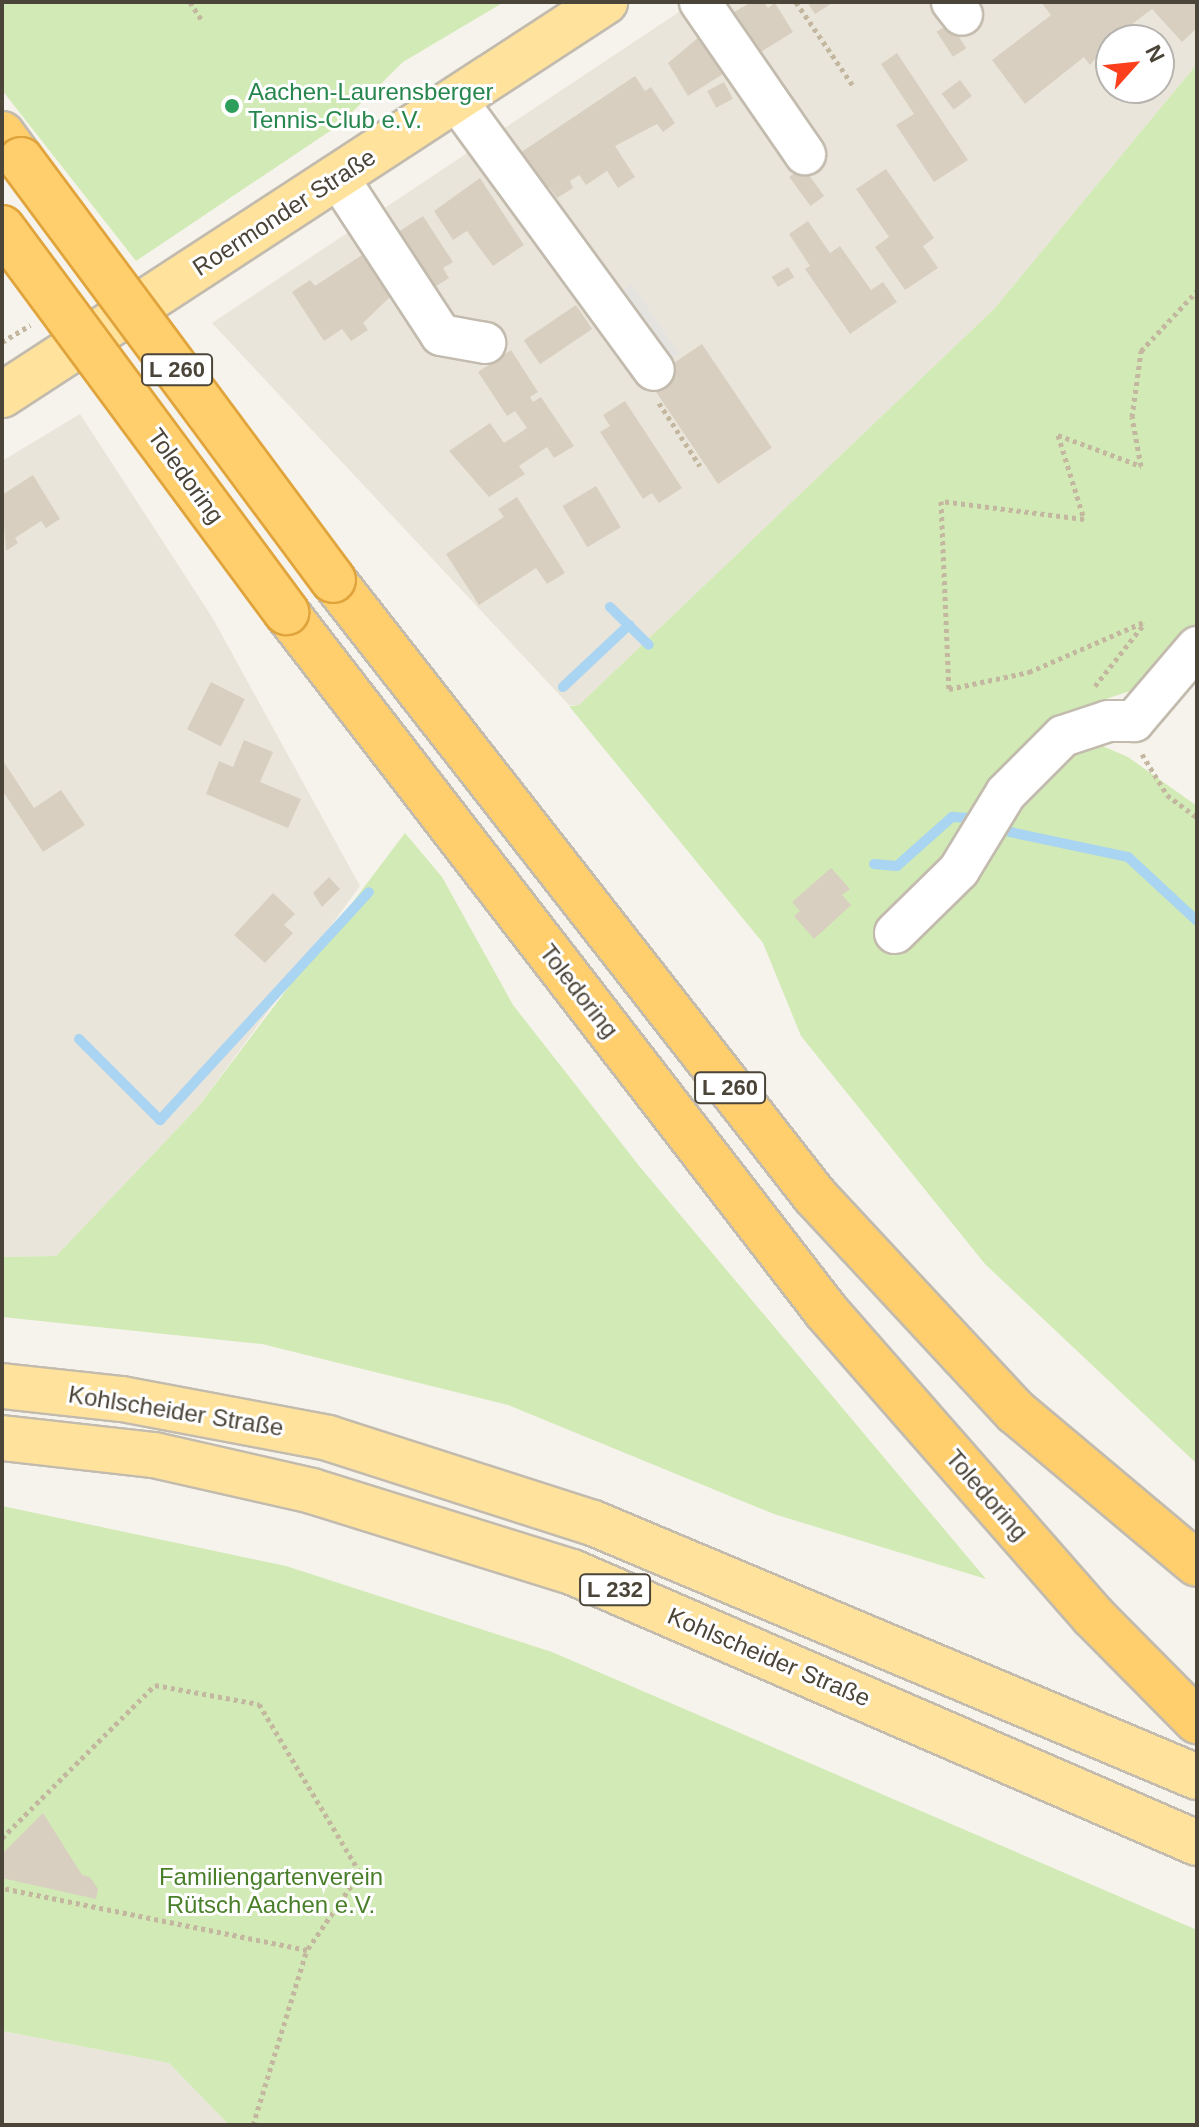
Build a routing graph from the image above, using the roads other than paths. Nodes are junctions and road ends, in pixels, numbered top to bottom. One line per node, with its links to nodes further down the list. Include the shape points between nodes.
1 (605, 2): 3 (main road, Roermonder Straße)
2 (700, 2): 5 (lane)
3 (457, 101): 6 (main road, Roermonder Straße); 9 (lane)
4 (12, 147): 15 (highway, L 260, bridge, via 333,580 815,1196 1016,1412)
5 (805, 154)
6 (337, 176): 8 (lane, via 441,335); 10 (main road, Roermonder Straße)
7 (2, 228): 16 (highway, Toledoring / L 260, bridge, via 286,612 826,1311 1093,1616)
8 (485, 343)
9 (654, 370)
10 (2, 395)
11 (1197, 647): 12 (lane, via 1134,721 1108,721 1063,736 1006,793 959,870)
12 (895, 933)
13 (2, 1386): 17 (main road, Kohlscheider Straße / L 232, via 122,1399 328,1438 593,1523)
14 (2, 1438): 18 (main road, Kohlscheider Straße / L 232, via 154,1455 298,1488 572,1572)
15 (1197, 1564)
16 (1197, 1721)
17 (1197, 1777)
18 (1197, 1843)

